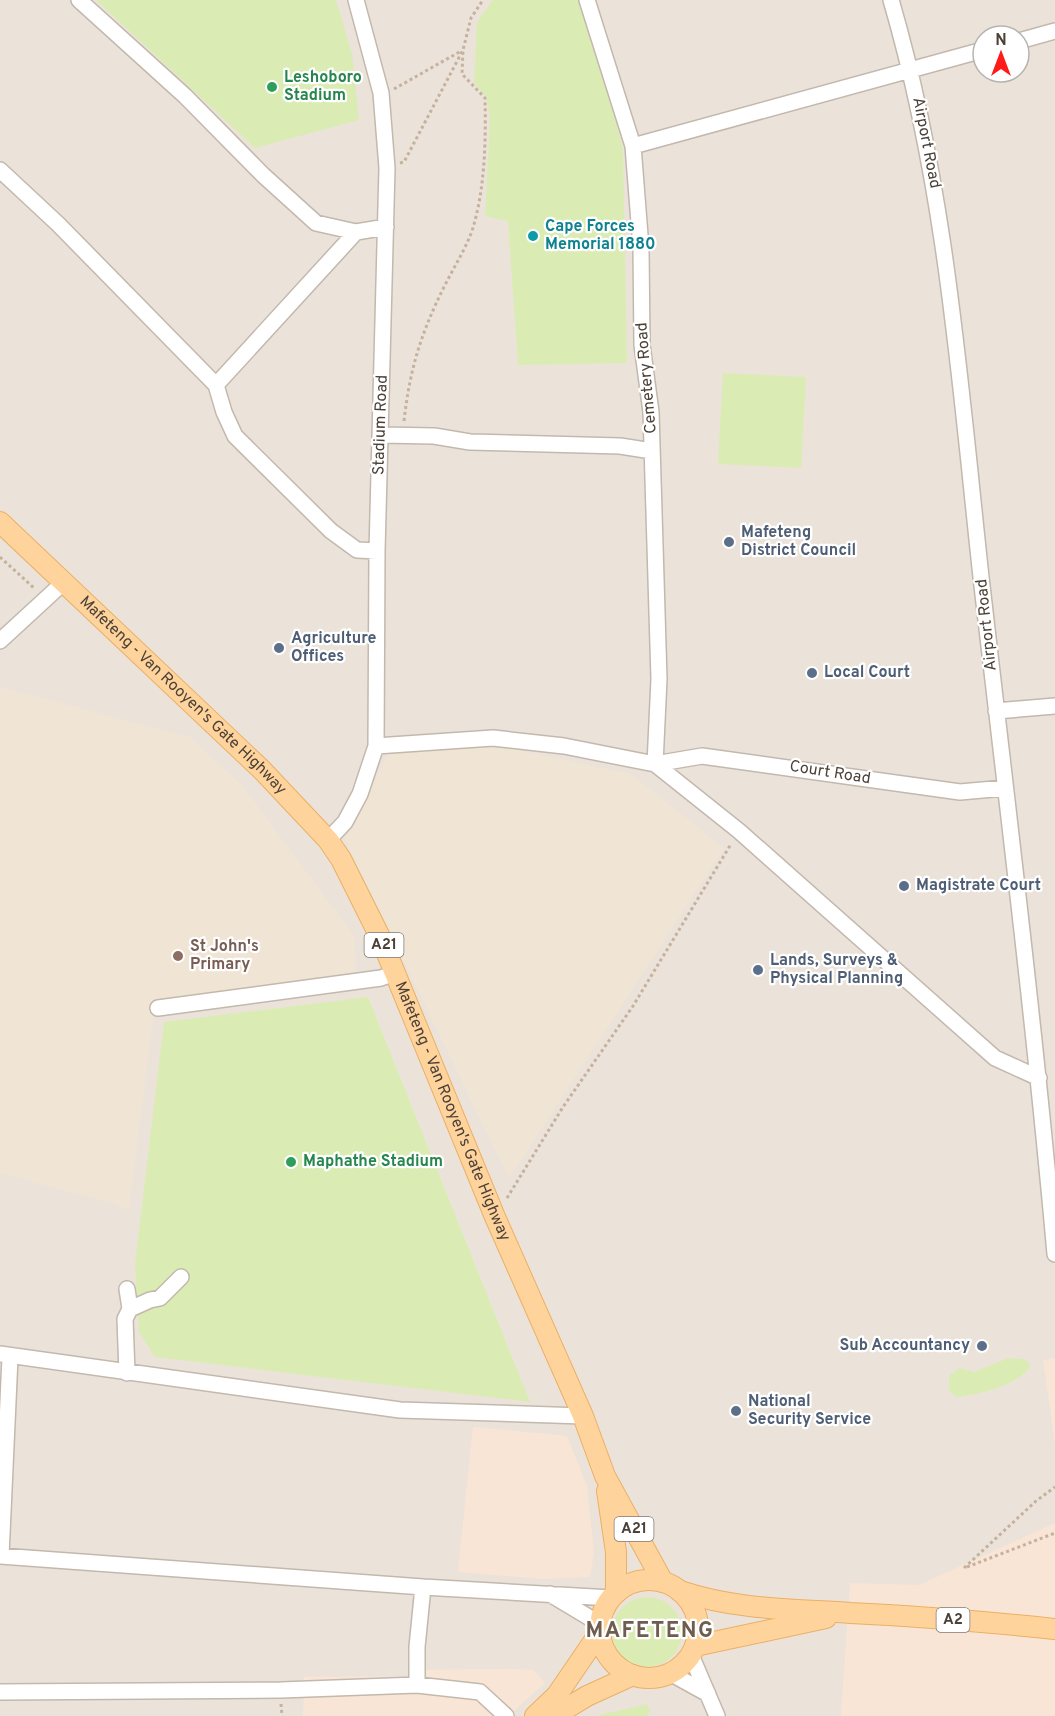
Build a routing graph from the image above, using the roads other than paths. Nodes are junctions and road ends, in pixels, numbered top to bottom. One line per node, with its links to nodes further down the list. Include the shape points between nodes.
1 (79, 0): 12 (street, via 316,223)
2 (356, 0): 11 (street, Stadium Road, via 381,93 387,168)
3 (587, 0): 9 (street, Cemetery Road)
4 (891, 0): 8 (street, Airport Road)
5 (1055, 31): 6 (street)
6 (1031, 38)
7 (971, 53): 8 (street)
8 (911, 69): 9 (street); 21 (street, Airport Road, via 939,218)
9 (633, 146): 15 (street, Cemetery Road, via 641,248 642,345)
10 (0, 170): 13 (street)
11 (386, 227): 12 (street); 14 (street, Stadium Road)
12 (356, 232): 13 (street)
13 (216, 385): 17 (street, via 235,436 331,531 357,549)
14 (381, 435): 15 (street, via 620,446); 17 (street, Stadium Road)
15 (652, 451): 23 (street, Cemetery Road, via 659,679)
16 (0, 522): 18 (main road, Mafeteng - Van Rooyen's Gate Highway / A21)
17 (377, 551): 22 (street, Stadium Road)
18 (63, 583): 19 (street); 25 (main road, Mafeteng - Van Rooyen's Gate Highway / A21, via 199,709)
19 (0, 641)
20 (1055, 706): 21 (street)
21 (996, 711): 24 (street, Airport Road)
22 (376, 746): 23 (street, via 493,738 564,746); 25 (street, Stadium Road, via 360,794 345,822)
23 (655, 764): 24 (street, Court Road, via 702,756 960,792); 28 (street, via 739,831 995,1058)
24 (1005, 788): 28 (street, Airport Road)
25 (328, 840): 26 (main road, Mafeteng - Van Rooyen's Gate Highway / A21, via 362,898)
26 (395, 973): 27 (street); 36 (main road, Mafeteng - Van Rooyen's Gate Highway / A21, via 495,1217)
27 (158, 1008)
28 (1039, 1078): 29 (street, Airport Road)
29 (1051, 1173): 30 (street, Airport Road)
30 (1055, 1254)
31 (181, 1277): 33 (street, via 160,1298)
32 (127, 1289): 33 (street)
33 (130, 1309): 35 (street, via 125,1319)
34 (5, 1356): 35 (street); 38 (street)
35 (127, 1373): 36 (street, via 400,1410)
36 (583, 1416): 37 (main road, Mafeteng - Van Rooyen's Gate Highway / A21)
37 (605, 1476): 40 (main road, Mafeteng - Van Rooyen's Gate Highway / A21); 42 (main road, Mafeteng - Van Rooyen's Gate Highway / A21, via 616,1552)
38 (0, 1556): 39 (street)
39 (423, 1587): 41 (street); 49 (street)
40 (671, 1587): 42 (main road, A2, via 646,1581 630,1584); 43 (main road, A2, via 715,1603); 46 (main road, via 690,1603 696,1616 698,1631)
41 (548, 1593): 42 (street); 44 (street)
42 (614, 1595): 44 (main road)
43 (852, 1612): 45 (main road, A2); 46 (main road, A2)
44 (600, 1628): 48 (main road, via 610,1659); 53 (main road, via 556,1695)
45 (1055, 1629)
46 (693, 1650): 47 (main road, A2); 51 (street)
47 (670, 1673): 48 (main road, via 645,1678); 51 (street)
48 (633, 1675): 54 (main road)
49 (417, 1686): 50 (street); 52 (street, via 480,1692)
50 (0, 1692)
51 (708, 1694): 55 (street)
52 (506, 1716)
53 (535, 1716)
54 (554, 1716)
55 (717, 1716)

